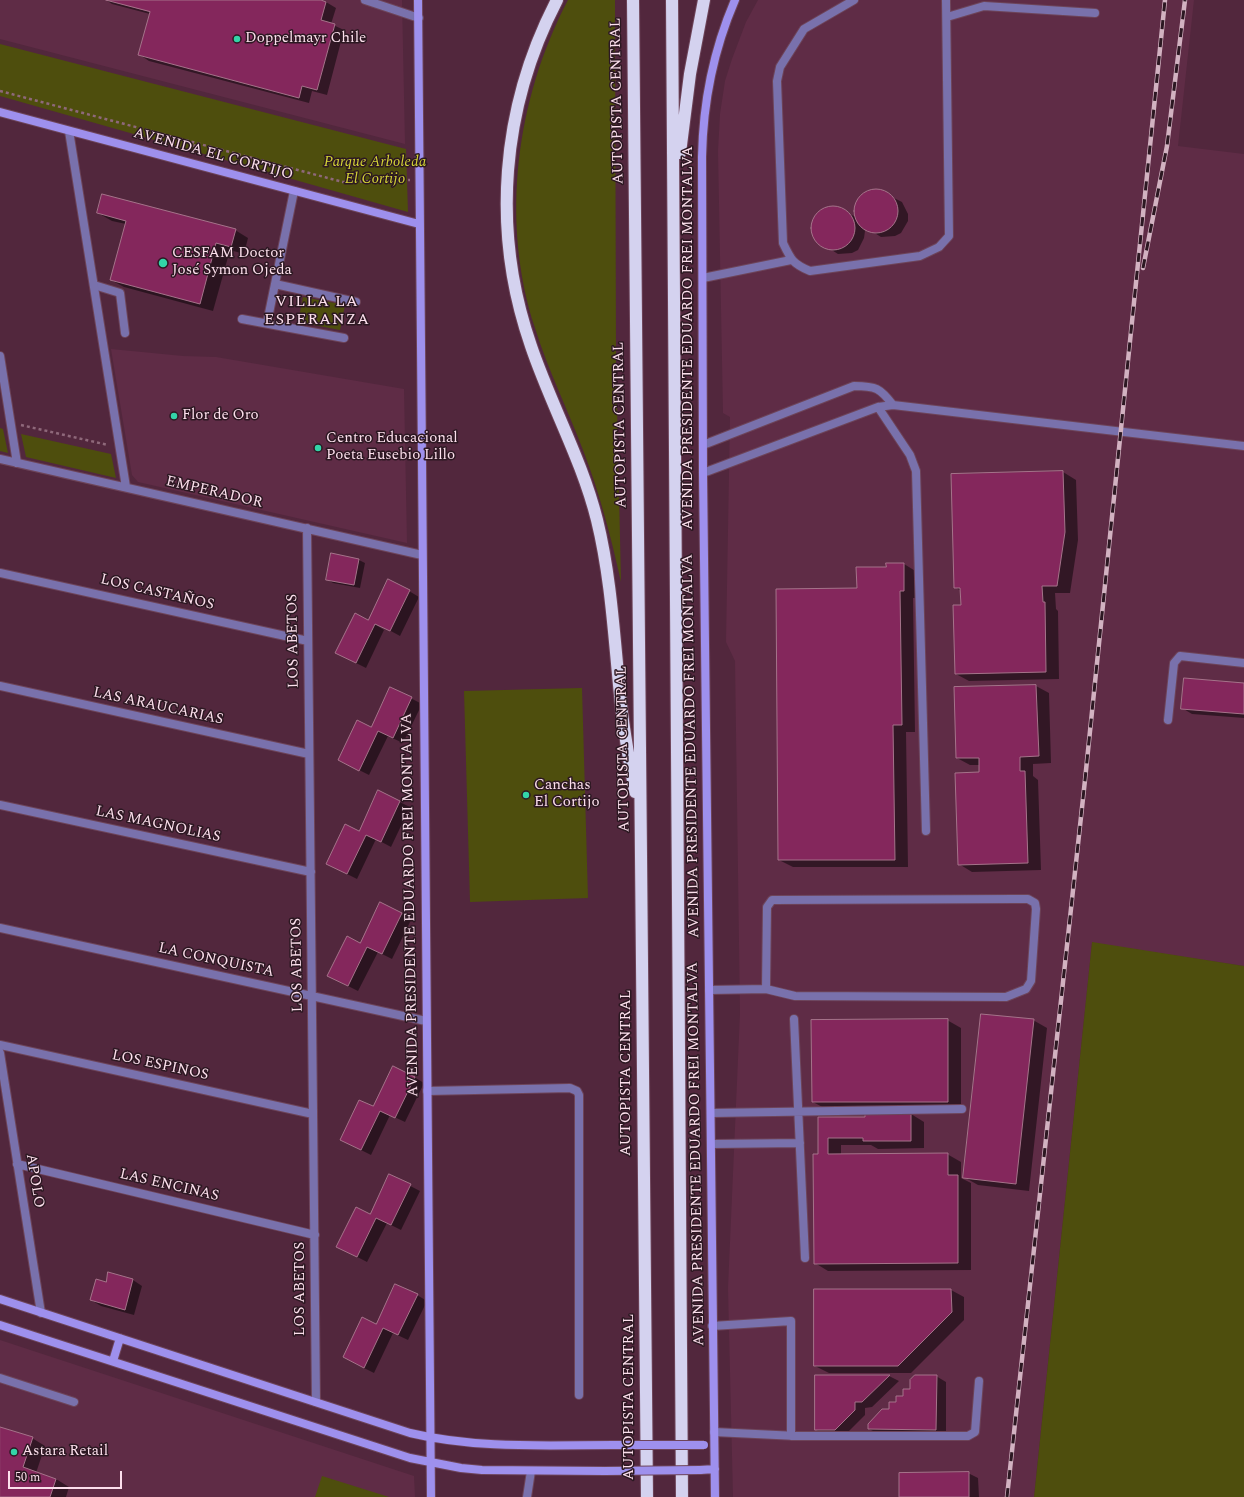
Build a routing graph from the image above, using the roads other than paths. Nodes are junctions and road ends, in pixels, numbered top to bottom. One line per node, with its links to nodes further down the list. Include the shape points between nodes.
1 (365, 0): 12 (street)
2 (418, 0): 12 (main road, AVENIDA PRESIDENTE EDUARDO FREI MONTALVA)
3 (557, 0): 45 (highway, via 526,71 512,127 506,184 508,242 513,284 521,317 576,457 596,518 613,606 623,726)
4 (632, 0): 45 (highway, AUTOPISTA CENTRAL)
5 (672, 0): 16 (highway)
6 (704, 0): 16 (highway, via 690,74)
7 (734, 0): 19 (main road, AVENIDA PRESIDENTE EDUARDO FREI MONTALVA, via 716,51 705,106 702,157)
8 (854, 0): 18 (street, via 804,29 780,67 777,81 783,243)
9 (946, 0): 11 (street)
10 (1095, 13): 11 (street, via 984,6)
11 (946, 17): 18 (street, via 950,236 939,248 920,256 810,271)
12 (419, 18): 17 (main road, AVENIDA PRESIDENTE EDUARDO FREI MONTALVA)
13 (0, 112): 14 (main road, AVENIDA EL CORTIJO)
14 (69, 131): 15 (main road, AVENIDA EL CORTIJO); 21 (street)
15 (294, 191): 17 (main road, AVENIDA EL CORTIJO); 20 (street)
16 (674, 205): 87 (highway)
17 (419, 224): 37 (main road, AVENIDA PRESIDENTE EDUARDO FREI MONTALVA)
18 (791, 260): 19 (street)
19 (703, 278): 30 (main road, AVENIDA PRESIDENTE EDUARDO FREI MONTALVA)
20 (275, 284): 22 (street); 24 (street)
21 (94, 285): 25 (street, via 120,293); 35 (street)
22 (356, 302)
23 (242, 319): 24 (street)
24 (267, 324): 26 (street)
25 (125, 333)
26 (344, 338)
27 (0, 356): 33 (street)
28 (893, 405): 29 (street); 30 (street, via 883,392 870,386 854,386); 31 (street)
29 (878, 407): 34 (street); 46 (street, via 910,455 916,471)
30 (703, 444): 34 (main road, AVENIDA PRESIDENTE EDUARDO FREI MONTALVA)
31 (1244, 446)
32 (0, 459): 33 (street, EMPERADOR)
33 (18, 462): 35 (street, EMPERADOR)
34 (703, 472): 50 (main road, AVENIDA PRESIDENTE EDUARDO FREI MONTALVA)
35 (126, 488): 36 (street, EMPERADOR)
36 (307, 528): 37 (street, EMPERADOR); 39 (street, LOS ABETOS)
37 (422, 555): 53 (main road, AVENIDA PRESIDENTE EDUARDO FREI MONTALVA)
38 (0, 573): 39 (street, LOS CASTAÑOS)
39 (308, 641): 43 (street, LOS ABETOS)
40 (1244, 663): 42 (street, via 1180,656 1174,663)
41 (0, 686): 43 (street, LAS ARAUCARIAS)
42 (1168, 720)
43 (309, 754): 47 (street, LOS ABETOS)
44 (0, 804): 47 (street, LAS MAGNOLIAS)
45 (641, 821): 86 (highway, AUTOPISTA CENTRAL)
46 (926, 831)
47 (311, 872): 51 (street, LOS ABETOS)
48 (0, 928): 51 (street, LA CONQUISTA)
49 (766, 989): 49 (street, via 767,907 772,900 1028,899 1035,903 1031,981 1026,989 1017,994 1006,997 795,996); 50 (street)
50 (709, 990): 60 (main road, AVENIDA PRESIDENTE EDUARDO FREI MONTALVA)
51 (312, 996): 53 (street, LA CONQUISTA); 59 (street, LOS ABETOS)
52 (794, 1019): 58 (street)
53 (426, 1021): 56 (main road, AVENIDA PRESIDENTE EDUARDO FREI MONTALVA)
54 (0, 1046): 59 (street, LOS ESPINOS)
55 (0, 1053): 63 (street, APOLO)
56 (427, 1091): 74 (street, via 570,1088 577,1091); 79 (main road, AVENIDA PRESIDENTE EDUARDO FREI MONTALVA)
57 (962, 1109): 58 (street)
58 (798, 1112): 60 (street); 61 (street)
59 (313, 1114): 64 (street, LOS ABETOS)
60 (710, 1114): 62 (main road, AVENIDA PRESIDENTE EDUARDO FREI MONTALVA)
61 (800, 1143): 62 (street); 65 (street)
62 (711, 1144): 69 (main road, AVENIDA PRESIDENTE EDUARDO FREI MONTALVA)
63 (17, 1164): 64 (street, LAS ENCINAS); 67 (street, APOLO)
64 (315, 1235): 76 (street, LOS ABETOS)
65 (805, 1258)
66 (0, 1299): 67 (main road)
67 (41, 1313): 70 (main road)
68 (0, 1325): 71 (main road)
69 (712, 1326): 77 (main road, AVENIDA PRESIDENTE EDUARDO FREI MONTALVA); 78 (street, via 790,1320)
70 (120, 1338): 71 (main road); 76 (main road)
71 (113, 1361): 81 (main road, via 310,1427)
72 (0, 1378): 75 (street)
73 (980, 1381): 78 (street, via 975,1432 968,1436)
74 (579, 1395)
75 (74, 1402)
76 (316, 1402): 79 (main road)
77 (714, 1432): 78 (street); 80 (main road, AVENIDA PRESIDENTE EDUARDO FREI MONTALVA)
78 (792, 1436)
79 (431, 1438): 80 (main road, bridge, via 514,1445); 81 (main road, AVENIDA PRESIDENTE EDUARDO FREI MONTALVA)
80 (715, 1444): 82 (main road, AVENIDA PRESIDENTE EDUARDO FREI MONTALVA)
81 (430, 1463): 83 (main road, via 461,1468); 84 (main road, AVENIDA PRESIDENTE EDUARDO FREI MONTALVA)
82 (715, 1469): 83 (main road, bridge); 88 (main road, AVENIDA PRESIDENTE EDUARDO FREI MONTALVA)
83 (531, 1471): 85 (street)
84 (431, 1497)
85 (526, 1497)
86 (647, 1497)
87 (682, 1497)
88 (715, 1497)

